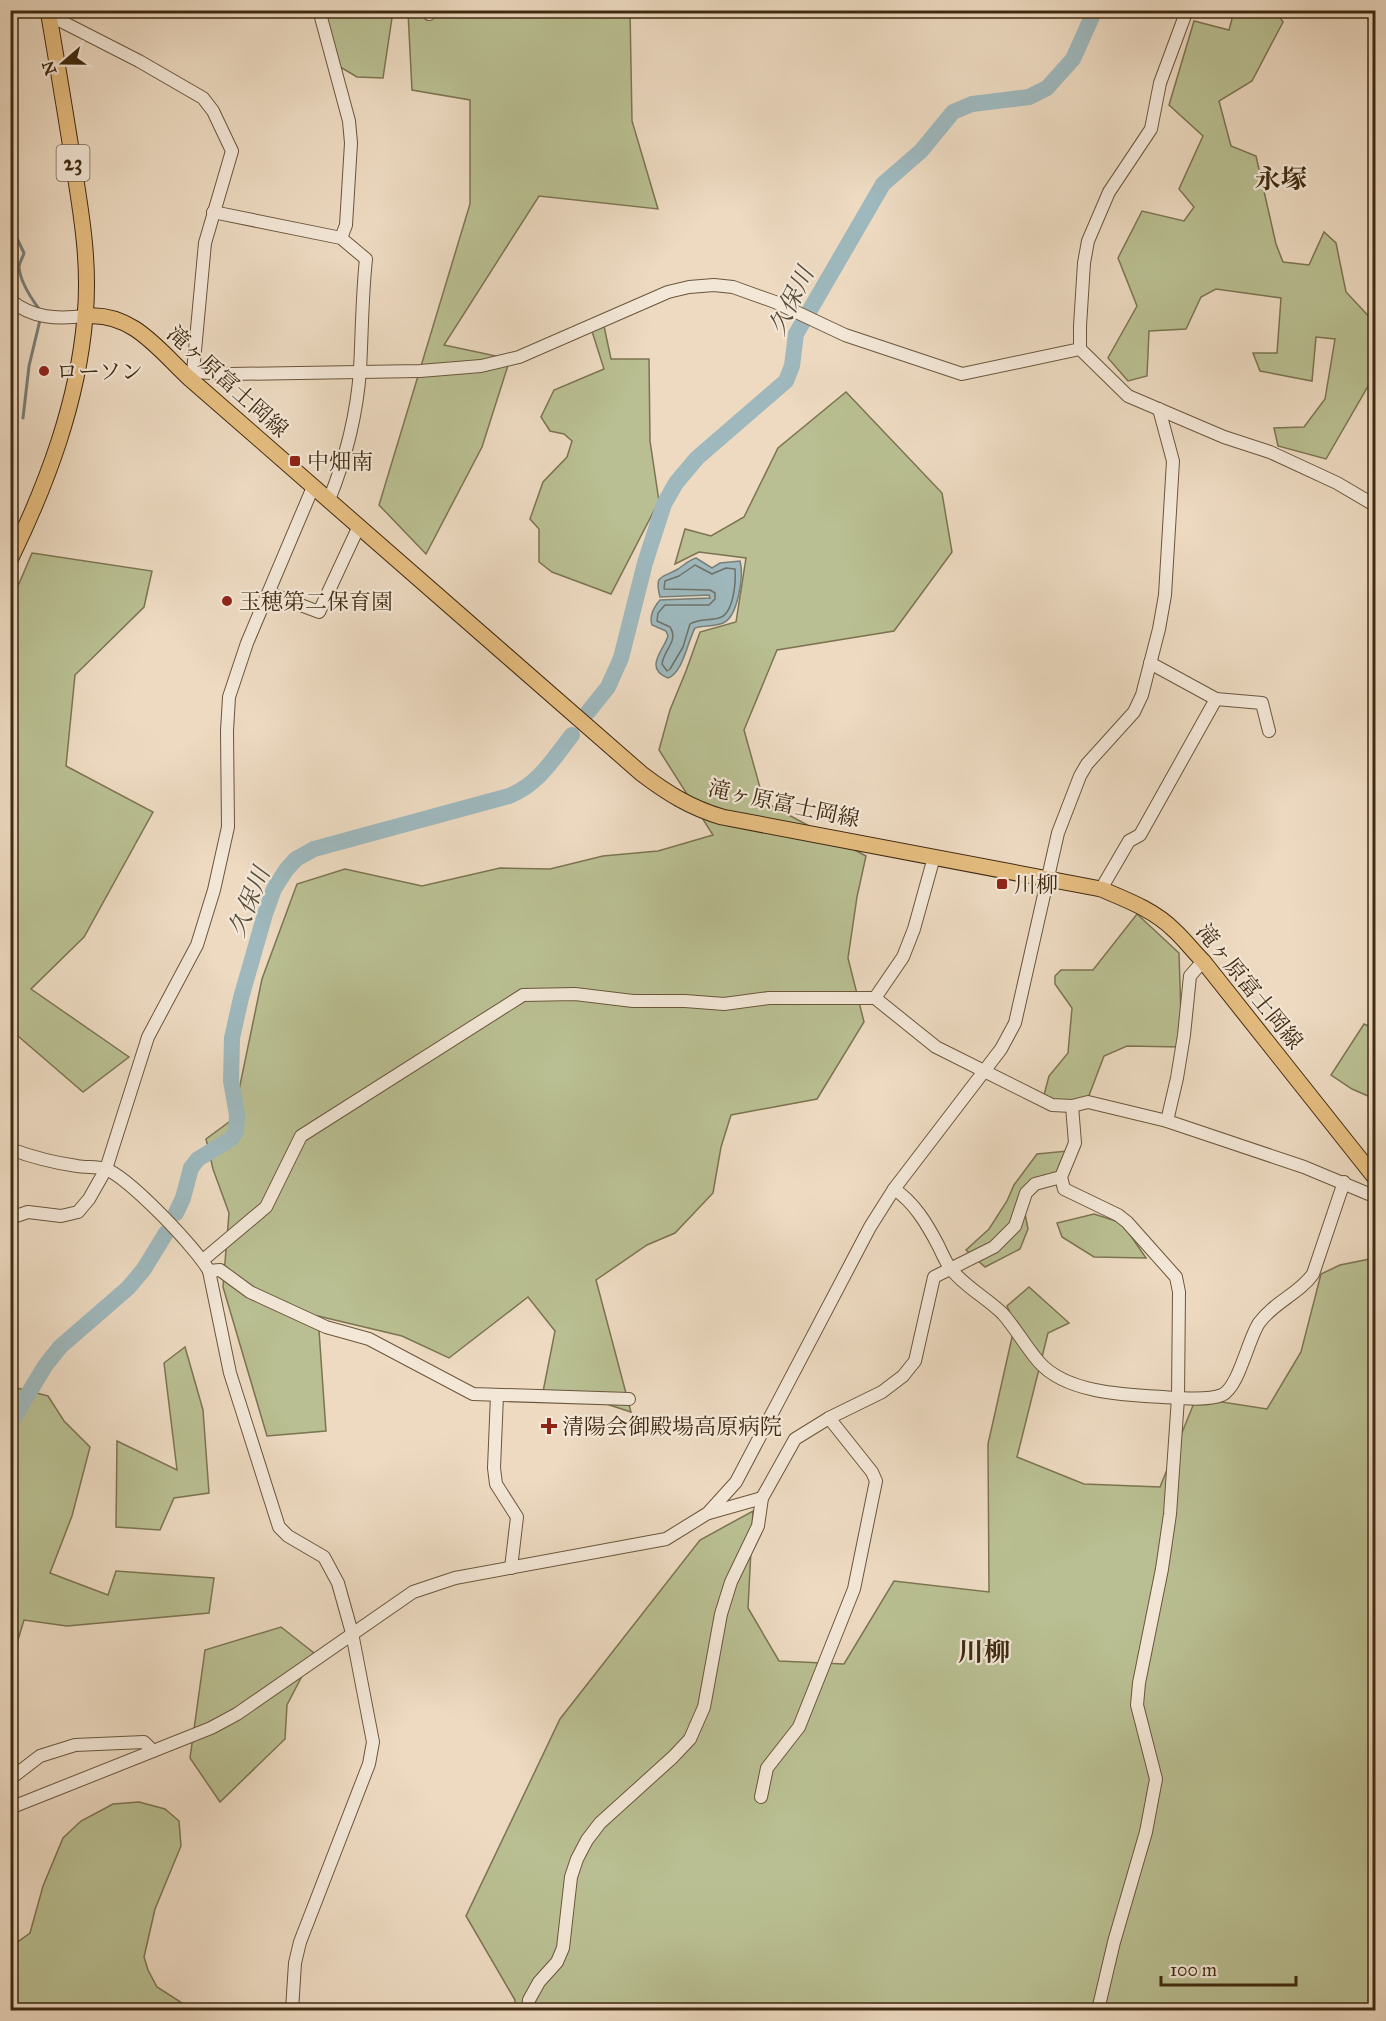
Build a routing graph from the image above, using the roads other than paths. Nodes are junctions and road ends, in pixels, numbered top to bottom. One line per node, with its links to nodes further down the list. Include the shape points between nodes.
1 (319, 10): 5 (street, via 349,121 346,225)
2 (1188, 10): 8 (street, via 1160,83 1151,129 1109,192 1088,241)
3 (48, 13): 4 (street, via 202,98 213,111 232,151); 7 (main road, 23, via 85,239)
4 (213, 212): 5 (street); 10 (street, via 205,243)
5 (341, 238): 9 (street, via 366,259)
6 (10, 300): 7 (street, via 34,315)
7 (86, 316): 10 (main road, 滝ヶ原富士岡線, via 111,316 131,325); 16 (main road, 23, via 81,354 53,461)
8 (1080, 349): 9 (street, via 962,374 844,335 733,287 714,285 668,292 519,357 481,366); 11 (street, via 1128,396)
9 (359, 372): 10 (street); 13 (street, via 351,428)
10 (191, 375): 12 (main road, 滝ヶ原富士岡線)
11 (1159, 409): 14 (street, via 1270,452); 18 (street, via 1173,472 1165,595)
12 (313, 487): 13 (main road, 滝ヶ原富士岡線); 17 (street)
13 (329, 500): 15 (main road, 滝ヶ原富士岡線)
14 (1376, 506)
15 (359, 526): 17 (street, via 319,612); 21 (main road, 滝ヶ原富士岡線, via 666,792 722,817)
16 (10, 560)
17 (269, 593): 30 (street, via 229,697 228,827 208,911 190,961 148,1037)
18 (1150, 663): 19 (street); 22 (street, via 1134,712 1080,776 1058,833)
19 (1216, 699): 20 (street, via 1262,703); 23 (street, via 1140,835 1129,841)
20 (1269, 731)
21 (934, 857): 22 (main road, 滝ヶ原富士岡線); 25 (street, via 903,957)
22 (1048, 880): 23 (main road, 滝ヶ原富士岡線); 26 (street, via 1015,1023 1002,1049)
23 (1101, 889): 24 (main road, 滝ヶ原富士岡線, via 1156,916 1174,929)
24 (1203, 961): 28 (street, via 1190,976 1183,1041); 32 (main road, 滝ヶ原富士岡線)
25 (875, 998): 26 (street, via 936,1047); 37 (street, via 769,998 724,1004 633,1001 575,994 523,995 301,1136 267,1207)
26 (983, 1072): 27 (street, via 1052,1105); 34 (street)
27 (1072, 1106): 28 (street, via 1088,1102); 31 (street, via 1075,1143)
28 (1167, 1121): 33 (street)
29 (10, 1149): 30 (street, via 61,1163)
30 (106, 1169): 36 (street, via 78,1212 61,1216 28,1212); 37 (street, via 159,1212)
31 (1061, 1177): 38 (street, via 1035,1184 1026,1193 1016,1226 994,1247); 41 (street, via 1064,1189 1127,1222 1176,1277)
32 (1376, 1179)
33 (1344, 1182): 35 (street); 41 (street, via 1313,1274 1259,1323 1235,1380 1224,1394)
34 (894, 1189): 38 (street, via 906,1197 930,1228); 45 (street, via 870,1227 736,1482)
35 (1376, 1197)
36 (10, 1218)
37 (203, 1260): 39 (street)
38 (951, 1269): 41 (street, via 1003,1315 1040,1364 1056,1375 1083,1388); 43 (street, via 934,1278 915,1361 903,1376 882,1392)
39 (209, 1271): 40 (street, via 219,1270 250,1292 326,1327 369,1340 473,1394); 47 (street, via 230,1373 279,1527 324,1557 338,1583)
40 (497, 1395): 42 (street); 46 (street, via 496,1484 517,1517)
41 (1178, 1398): 54 (street, via 1170,1514 1137,1705 1156,1779 1146,1832)
42 (629, 1399)
43 (829, 1418): 44 (street, via 795,1439); 50 (street, via 876,1481 854,1589 799,1727 767,1768)
44 (762, 1498): 45 (street); 53 (street, via 758,1526 731,1582 721,1614 700,1718 679,1751 600,1822 587,1840 571,1877 563,1948 557,1962 539,1982)
45 (708, 1513): 46 (street, via 666,1539)
46 (511, 1568): 47 (street, via 455,1578 413,1592)
47 (352, 1633): 48 (street, via 237,1714); 52 (street, via 373,1742 369,1764 300,1941)
48 (153, 1751): 49 (street, via 144,1742 75,1744 40,1756); 51 (street)
49 (10, 1779)
50 (761, 1797)
51 (10, 1809)
52 (292, 2010)
53 (528, 2010)
54 (1098, 2010)

